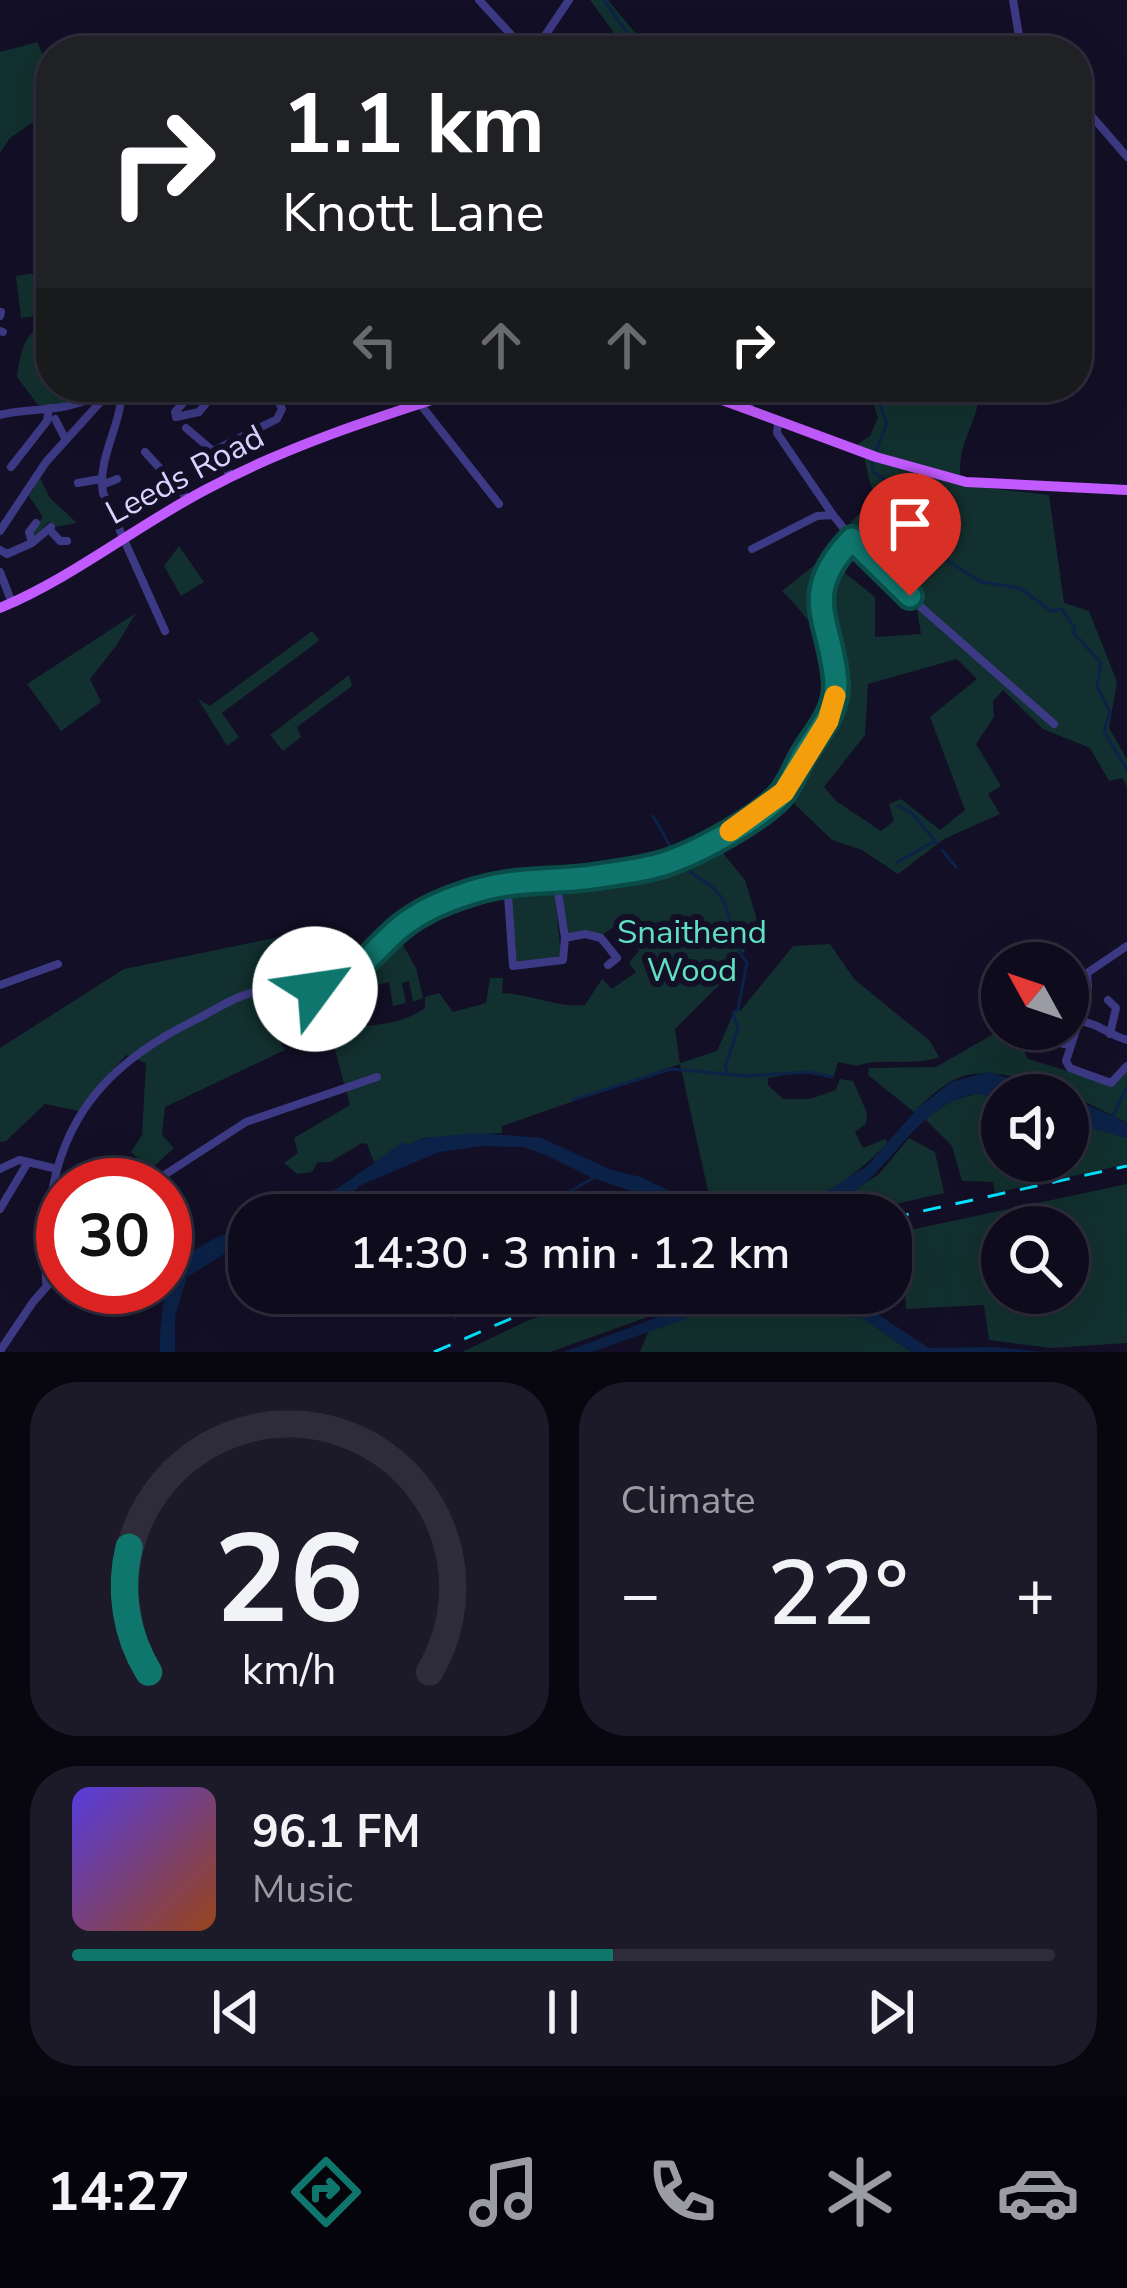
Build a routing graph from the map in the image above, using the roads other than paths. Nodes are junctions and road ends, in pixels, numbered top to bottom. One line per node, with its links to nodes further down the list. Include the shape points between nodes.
1 (478, 0): 4 (street)
2 (569, 0): 5 (street)
3 (1013, 0): 6 (street)
4 (513, 36)
5 (548, 36)
6 (1019, 36)
7 (1092, 117): 8 (street)
8 (1127, 158)
9 (76, 402): 19 (street)
10 (100, 402): 25 (street)
11 (118, 402): 31 (street)
12 (183, 402): 23 (street, via 174,416 190,411)
13 (208, 402): 23 (street)
14 (278, 402): 26 (street, via 277,419)
15 (427, 402): 18 (main road, Leeds Road)
16 (727, 402): 20 (main road)
17 (749, 402): 20 (street)
18 (421, 404): 29 (main road, Leeds Road); 36 (street)
19 (49, 408): 21 (street); 28 (street)
20 (748, 410): 24 (main road)
21 (0, 416)
22 (55, 419): 25 (street)
23 (190, 420): 26 (street)
24 (778, 422): 33 (main road, via 967,482); 35 (street, via 777,433)
25 (66, 440): 40 (street)
26 (213, 451): 29 (street)
27 (145, 452): 34 (street)
28 (11, 467)
29 (231, 476): 34 (main road, Leeds Road)
30 (116, 479): 31 (street)
31 (101, 482): 32 (street); 41 (street)
32 (78, 483)
33 (1127, 490)
34 (188, 499): 41 (main road, Leeds Road)
35 (824, 502): 37 (street); 38 (street)
36 (499, 504)
37 (833, 515): 38 (street); 42 (street)
38 (817, 516): 45 (street)
39 (36, 523): 44 (street)
40 (0, 531)
41 (124, 537): 48 (main road, Leeds Road); 49 (street)
42 (852, 539): 50 (street); 51 (street, via 820,590 835,698 784,792 677,858)
43 (67, 541): 44 (street, via 50,528)
44 (32, 544): 46 (street)
45 (752, 549)
46 (0, 551)
47 (0, 572): 48 (street)
48 (6, 605)
49 (165, 631)
50 (1054, 724)
51 (556, 879): 52 (street); 53 (street)
52 (507, 882): 53 (street, via 513,966 560,961); 66 (street, via 414,918 327,989 250,993 148,1043 93,1095)
53 (565, 938): 56 (street, via 601,938 617,958)
54 (1127, 946): 57 (street)
55 (58, 964): 58 (street)
56 (608, 965)
57 (1089, 972)
58 (0, 985)
59 (1108, 1000): 61 (street, via 1116,1008)
60 (1089, 1022): 61 (street)
61 (1110, 1035): 62 (street)
62 (1127, 1040)
63 (1068, 1050): 64 (street, via 1072,1070 1112,1083)
64 (1127, 1066)
65 (376, 1077): 67 (street, via 246,1122)
66 (62, 1158)
67 (190, 1158)
68 (28, 1162): 69 (street); 70 (street); 71 (street)
69 (36, 1164)
70 (0, 1169)
71 (0, 1209)
72 (36, 1301): 73 (street)
73 (0, 1351)

